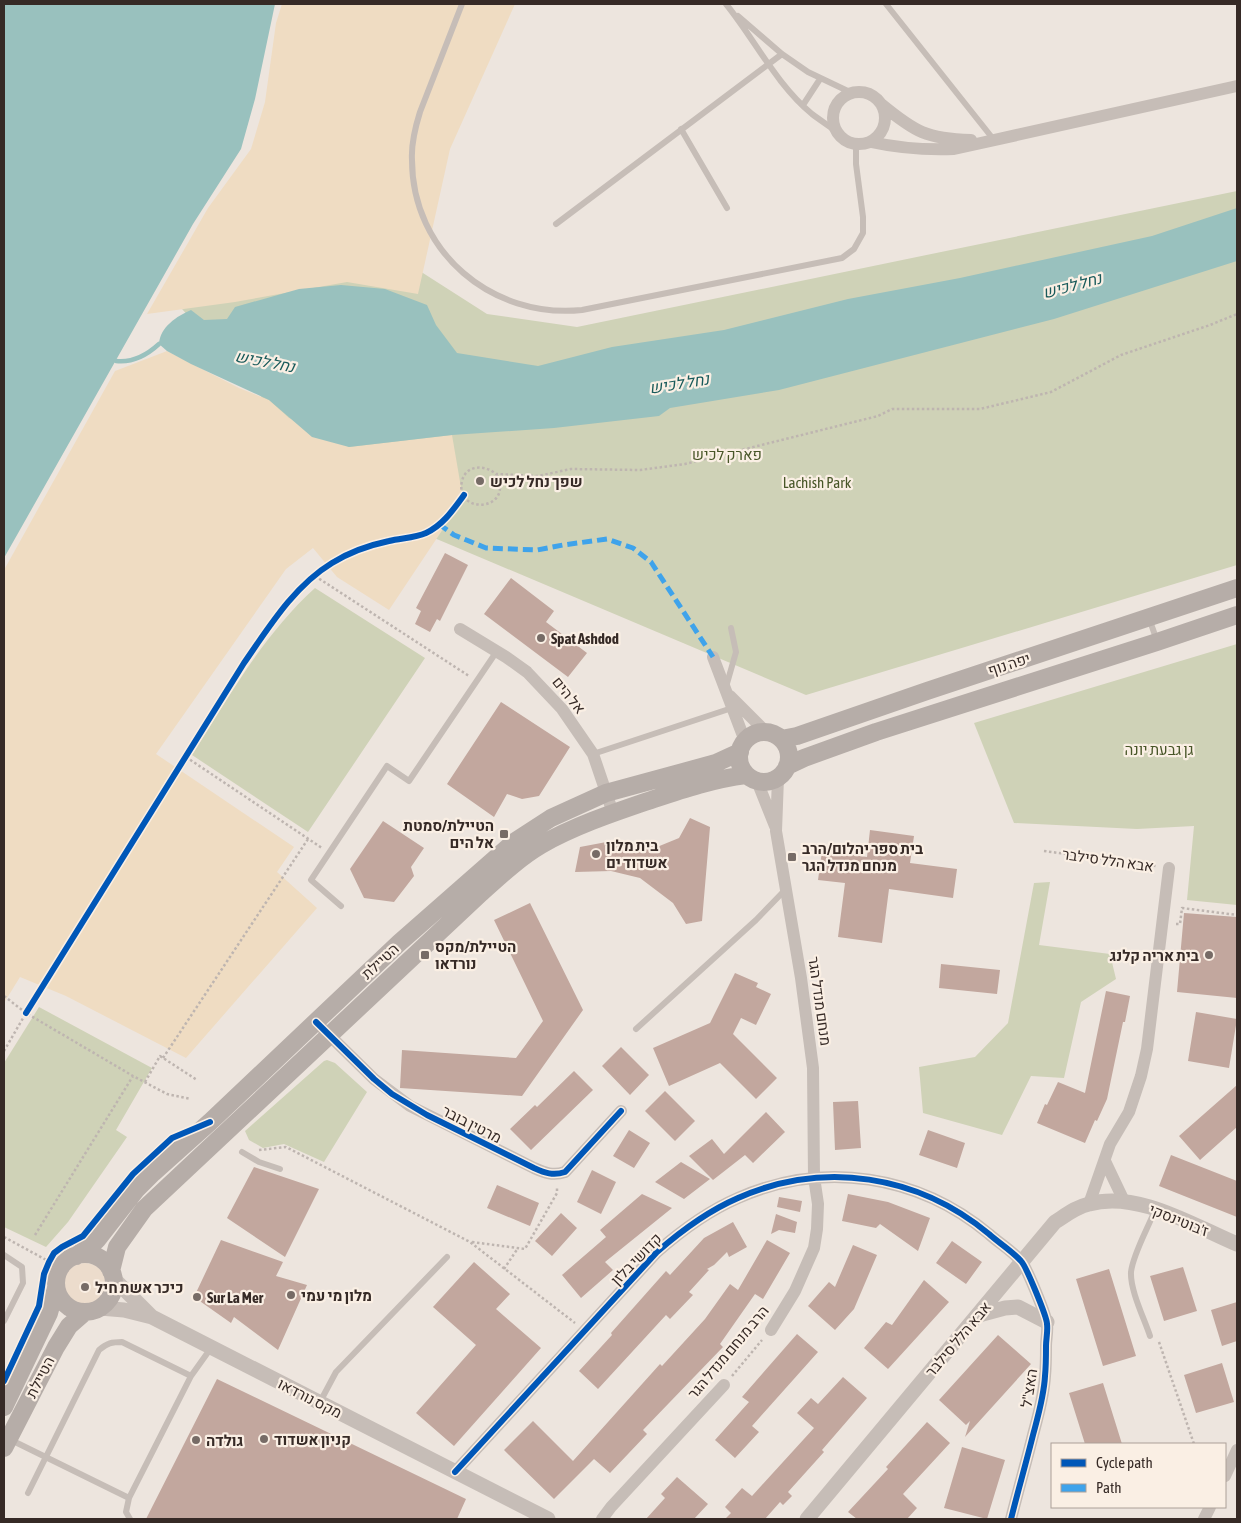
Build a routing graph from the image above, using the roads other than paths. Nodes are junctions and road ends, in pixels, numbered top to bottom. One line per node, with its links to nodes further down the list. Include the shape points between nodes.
1 (462, 4): 16 (lane, via 416,126 412,161 415,190 431,234 448,258 477,284 511,302 544,310 582,310 842,258 858,244 863,232)
2 (726, 4): 4 (lane)
3 (886, 4): 14 (lane)
4 (731, 10): 5 (lane); 6 (lane)
5 (782, 54): 6 (lane); 7 (lane)
6 (768, 64): 11 (lane); 12 (lane)
7 (820, 79): 9 (lane); 11 (lane)
8 (1237, 86): 14 (street)
9 (852, 93): 10 (street, via 868,94); 13 (street, via 835,109 833,117)
10 (881, 104): 14 (street, via 918,131 932,136); 15 (street, via 884,125 877,138)
11 (803, 105): 13 (lane)
12 (681, 130): 17 (lane); 18 (lane)
13 (837, 132): 16 (street)
14 (994, 140): 15 (street, via 954,149 891,147)
15 (870, 142): 16 (street)
16 (856, 144)
17 (727, 208)
18 (556, 224)
19 (1237, 588): 21 (main road, יפה נוף)
20 (1237, 615): 24 (main road, יפה נוף)
21 (1149, 618): 24 (lane); 29 (main road, יפה נוף, via 798,736)
22 (731, 628): 27 (lane, via 736,652)
23 (460, 630): 25 (street, אל הים)
24 (1157, 642): 32 (main road, יפה נוף, via 876,732 804,758)
25 (497, 651): 31 (street, אל הים, via 527,672 546,691); 39 (lane, via 408,781 387,766 311,880)
26 (713, 657): 27 (street)
27 (725, 690): 28 (street); 29 (street)
28 (732, 708): 30 (street); 31 (lane)
29 (774, 736): 30 (main road, via 755,734); 32 (main road, via 788,752)
30 (742, 747): 33 (main road, via 740,763); 34 (main road, הטיילת, via 716,764)
31 (593, 754): 34 (street, אל הים)
32 (782, 772): 33 (main road, via 772,781); 36 (street)
33 (752, 778): 35 (main road, הטיילת, via 728,777); 36 (street)
34 (606, 794): 35 (street, אל הים); 40 (main road, הטיילת, via 551,818 514,842 399,943)
35 (613, 813): 42 (main road, הטיילת, via 560,835 521,859)
36 (776, 831): 38 (street, מנחם מנדל הגר)
37 (1169, 868): 46 (street, אבא הלל סילבר, via 1147,1049 1129,1112 1110,1144)
38 (786, 889): 41 (lane); 48 (street, מנחם מנדל הגר, via 813,1068)
39 (341, 906)
40 (316, 1022): 42 (street, מרטין בובר); 44 (main road, הטיילת)
41 (636, 1029)
42 (329, 1035): 43 (street, מרטין בובר, via 374,1079 410,1106 548,1174 565,1172); 44 (main road, הטיילת)
43 (621, 1111)
44 (219, 1126): 54 (main road, הטיילת, via 153,1173 97,1240); 57 (main road, הטיילת, via 144,1209 117,1247)
45 (242, 1152): 47 (lane)
46 (1105, 1162): 49 (street); 50 (street, אבא הלל סילבר)
47 (280, 1169)
48 (814, 1177): 56 (street, קדושי בלזן, via 873,1180 923,1193 976,1223); 64 (street, הרב מנחם מנדל הגר, via 818,1204 814,1248 795,1291); 74 (street, קדושי בלזן, via 745,1195 685,1228 657,1252)
49 (1124, 1201): 50 (street, ז'בוטינסקי); 51 (street, ז'בוטינסקי)
50 (1089, 1204): 56 (street, אבא הלל סילבר, via 1055,1222)
51 (1155, 1208): 52 (street, ז'בוטינסקי); 65 (lane, via 1131,1273)
52 (1237, 1244)
53 (4, 1255): 62 (lane, via 22,1267 23,1283)
54 (76, 1256): 57 (main road, via 100,1259); 58 (main road, via 52,1263)
55 (447, 1257): 69 (lane, via 336,1372)
56 (1022, 1262): 60 (street, אבא הלל סילבר); 63 (street, האצ"ל)
57 (112, 1275): 59 (main road, via 111,1295); 61 (street, מקס נורדאו)
58 (56, 1288): 59 (main road, via 69,1307); 70 (main road, הטיילת, via 54,1301)
59 (92, 1310): 61 (street, מקס נורדאו, via 124,1310); 71 (main road, הטיילת, via 69,1326)
60 (979, 1315): 63 (street, via 1018,1307); 81 (street, אבא הלל סילבר)
61 (152, 1317): 66 (street, מקס נורדאו)
62 (4, 1321)
63 (1047, 1322): 82 (street, האצ"ל, via 1044,1386)
64 (771, 1330)
65 (1150, 1336)
66 (211, 1347): 67 (lane); 69 (street, מקס נורדאו)
67 (191, 1376): 73 (lane, via 122,1342 106,1344 99,1350); 77 (lane)
68 (724, 1385): 80 (street, הרב מנחם מנדל הגר)
69 (320, 1402): 74 (street, מקס נורדאו)
70 (4, 1407)
71 (5, 1441): 73 (lane)
72 (1237, 1450): 75 (street)
73 (46, 1457): 76 (lane); 77 (lane)
74 (455, 1472): 79 (street, מקס נורדאו)
75 (1226, 1474)
76 (28, 1493)
77 (129, 1498): 78 (lane, via 126,1512)
78 (130, 1519)
79 (548, 1519)
80 (602, 1519)
81 (807, 1519)
82 (1011, 1519)

